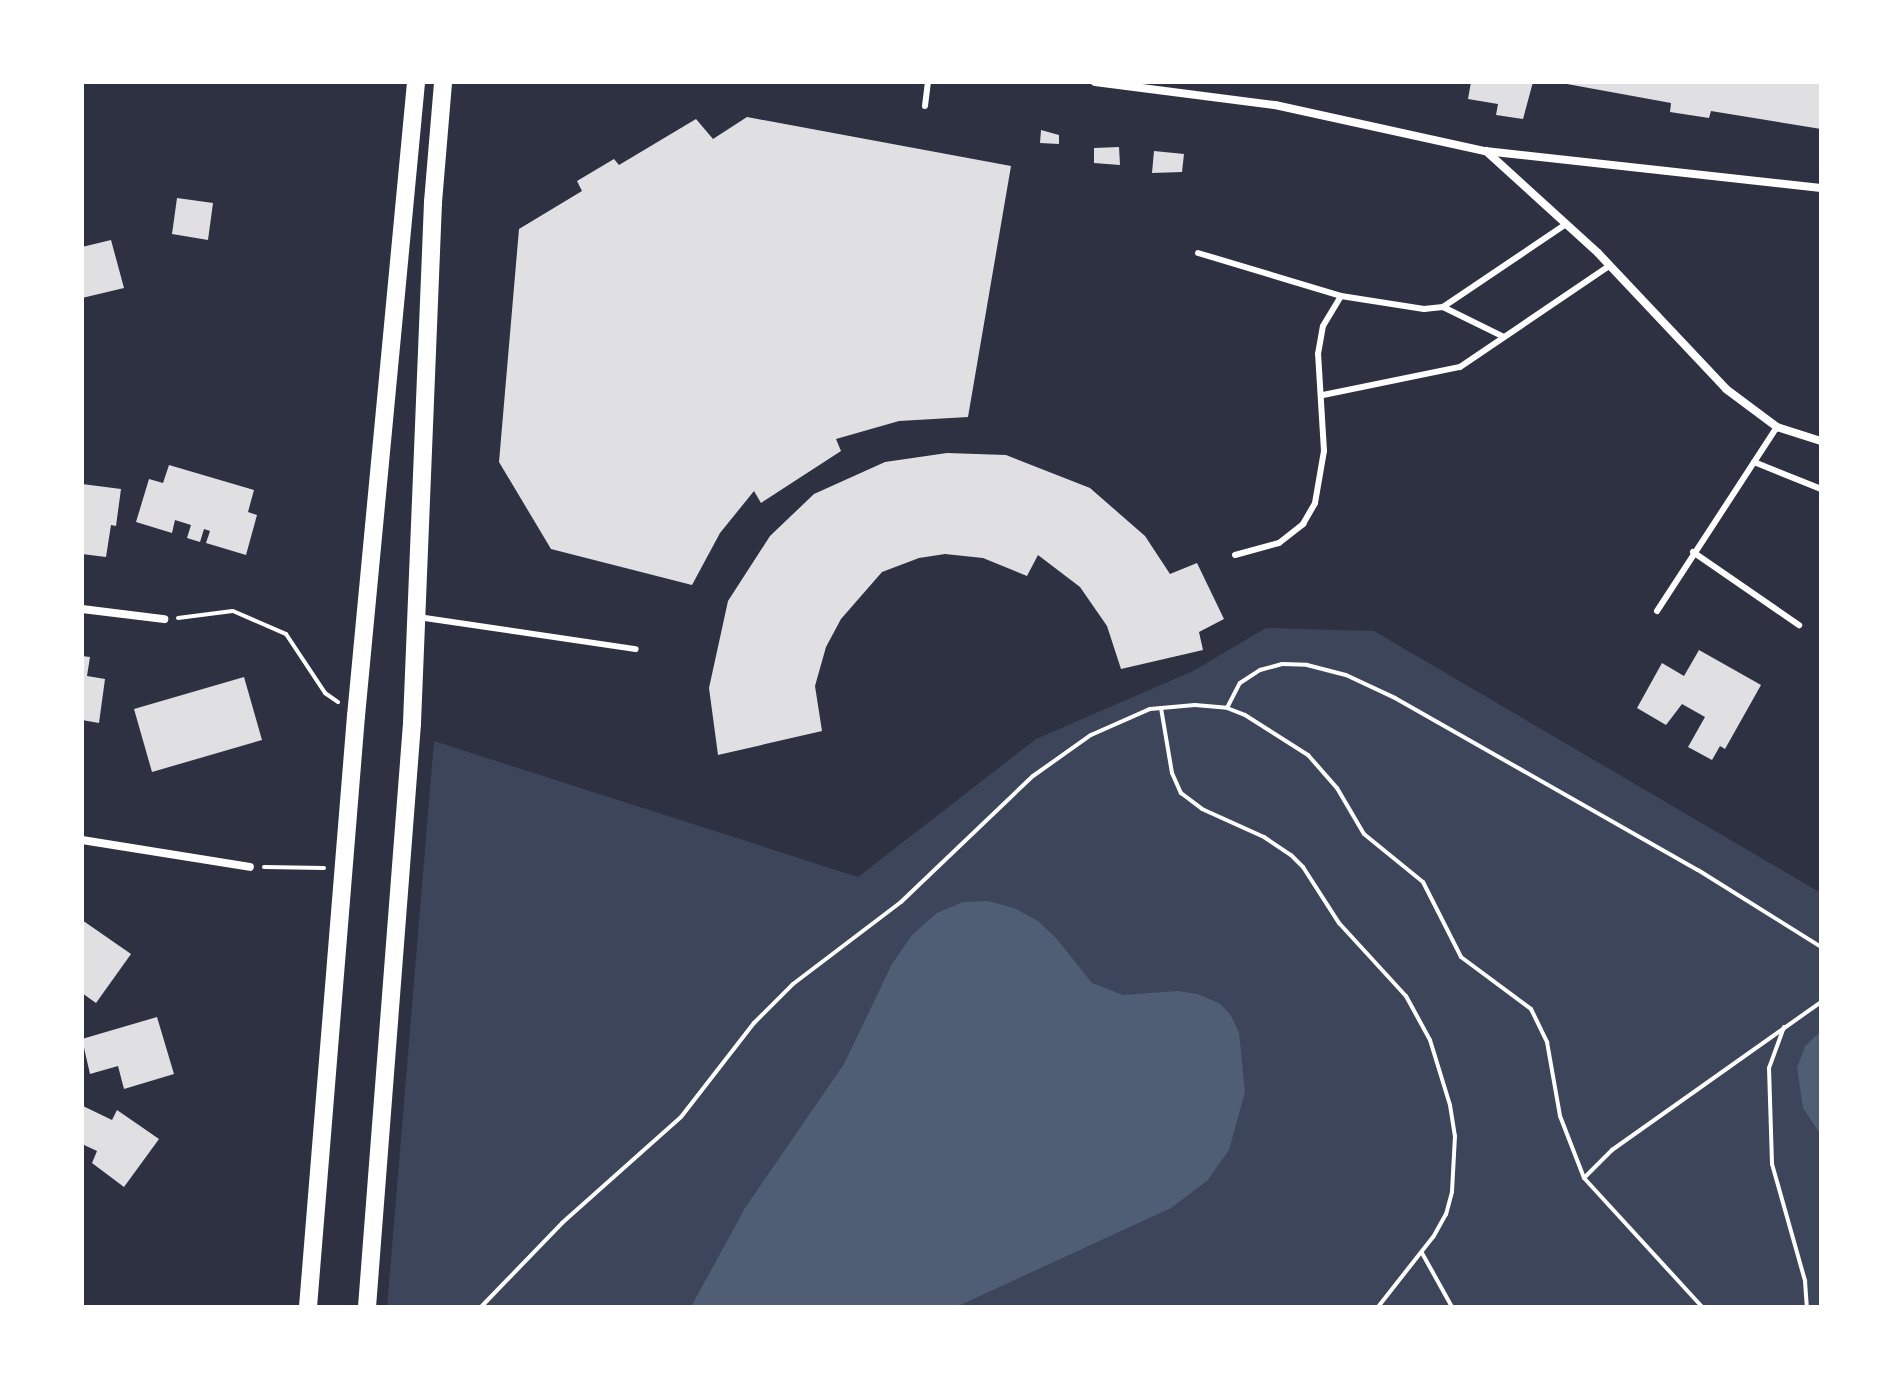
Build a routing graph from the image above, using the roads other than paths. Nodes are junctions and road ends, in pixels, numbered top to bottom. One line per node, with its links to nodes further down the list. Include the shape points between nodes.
1 (416, 82): 29 (main road, via 356,716)
2 (443, 82): 23 (main road, via 433,202)
3 (928, 82): 5 (lane)
4 (1095, 82): 6 (street, via 1275,105)
5 (925, 106)
6 (1485, 151): 7 (street); 8 (street)
7 (1821, 188)
8 (1566, 224): 10 (street); 12 (lane)
9 (1198, 253): 11 (lane)
10 (1609, 266): 13 (lane); 15 (street, via 1726,389)
11 (1341, 296): 12 (lane, via 1424,309); 14 (lane, via 1323,326 1318,354)
12 (1443, 307): 13 (lane)
13 (1502, 336): 14 (lane, via 1460,367)
14 (1323, 395): 20 (lane, via 1324,451 1315,503 1303,524 1279,543)
15 (1777, 427): 16 (street); 17 (lane)
16 (1821, 441)
17 (1754, 462): 18 (lane); 19 (lane)
18 (1821, 489)
19 (1693, 552): 22 (lane); 25 (lane)
20 (1235, 555)
21 (82, 609): 24 (street)
22 (1657, 611)
23 (417, 617): 26 (lane); 30 (main road)
24 (164, 619)
25 (1799, 625)
26 (636, 649)
27 (82, 840): 28 (street)
28 (250, 867)
29 (308, 1307)
30 (367, 1307)

